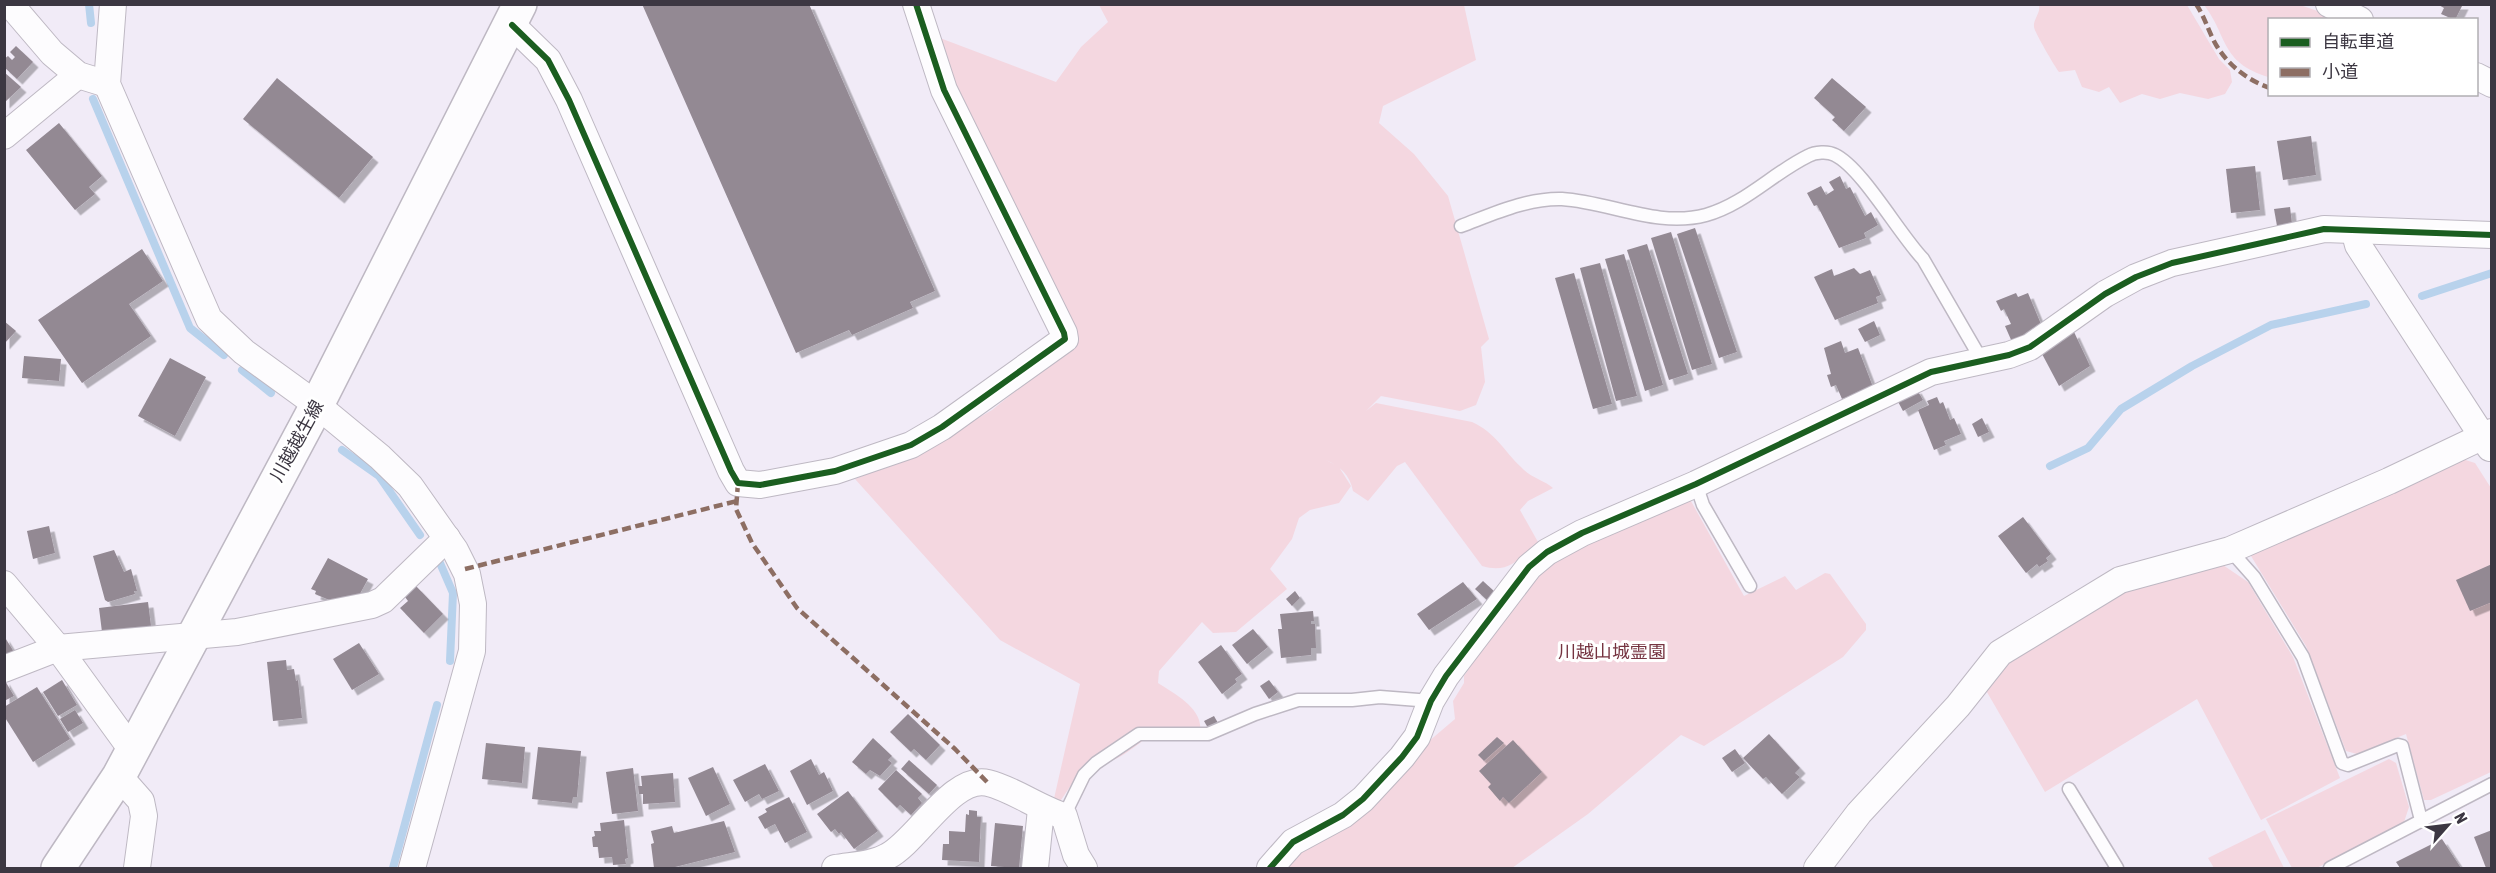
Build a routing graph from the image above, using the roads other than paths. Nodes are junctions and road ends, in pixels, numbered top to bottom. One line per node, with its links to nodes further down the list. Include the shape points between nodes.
1 (10, 4): 7 (street, via 52,53)
2 (112, 4): 9 (street)
3 (916, 4): 5 (street, via 944,90 1065,339 911,446 835,471 760,485 738,483 731,471 569,100 548,60)
4 (2329, 4): 6 (street)
5 (516, 15): 16 (main road, 川越越生線)
6 (2356, 18)
7 (78, 75): 9 (street); 11 (street)
8 (2478, 77): 10 (street)
9 (107, 84): 16 (street, via 209,319 244,352)
10 (2492, 84)
11 (4, 136)
12 (1461, 226): 15 (lane, via 1507,209 1563,199 1657,217 1704,215 1729,206 1810,154 1834,154 1851,168 1923,259)
13 (2354, 230): 14 (street); 15 (street, via 2324,229 2172,264 2105,294 2030,347); 17 (street, via 2358,245)
14 (2492, 235)
15 (1981, 359): 18 (street, via 1931,372)
16 (317, 405): 19 (street, via 410,486); 23 (main road, 川越越生線)
17 (2488, 440): 20 (street)
18 (1696, 484): 22 (lane, via 1703,505); 26 (street, via 1601,524 1547,552 1529,567)
19 (447, 538): 23 (street, via 383,600 372,605 237,632); 35 (street, via 467,574 473,604 472,651)
20 (2230, 550): 31 (lane, via 2254,577 2298,647 2342,763 2348,765 2402,746); 40 (street, via 2120,580 2000,653 1958,706 1859,813)
21 (4, 584): 24 (street)
22 (1750, 586)
23 (193, 634): 24 (street); 27 (main road, 川越越生線)
24 (58, 648): 25 (street); 27 (street)
25 (4, 669)
26 (1431, 701): 30 (lane, via 1380,697 1298,700 1208,734 1139,734 1096,763); 39 (street, via 1417,737 1378,783 1342,815 1293,842)
27 (126, 763): 33 (main road, 川越越生線); 34 (street, via 144,816)
28 (2492, 784): 31 (lane)
29 (2069, 789): 41 (lane)
30 (1052, 813): 32 (street, via 987,782 975,783 950,798); 37 (street); 38 (street)
31 (2421, 820): 42 (lane)
32 (885, 863): 36 (street)
33 (58, 868)
34 (137, 868)
35 (412, 868)
36 (835, 868)
37 (1035, 868)
38 (1084, 868)
39 (1270, 868)
40 (1817, 868)
41 (2117, 868)
42 (2330, 868)

